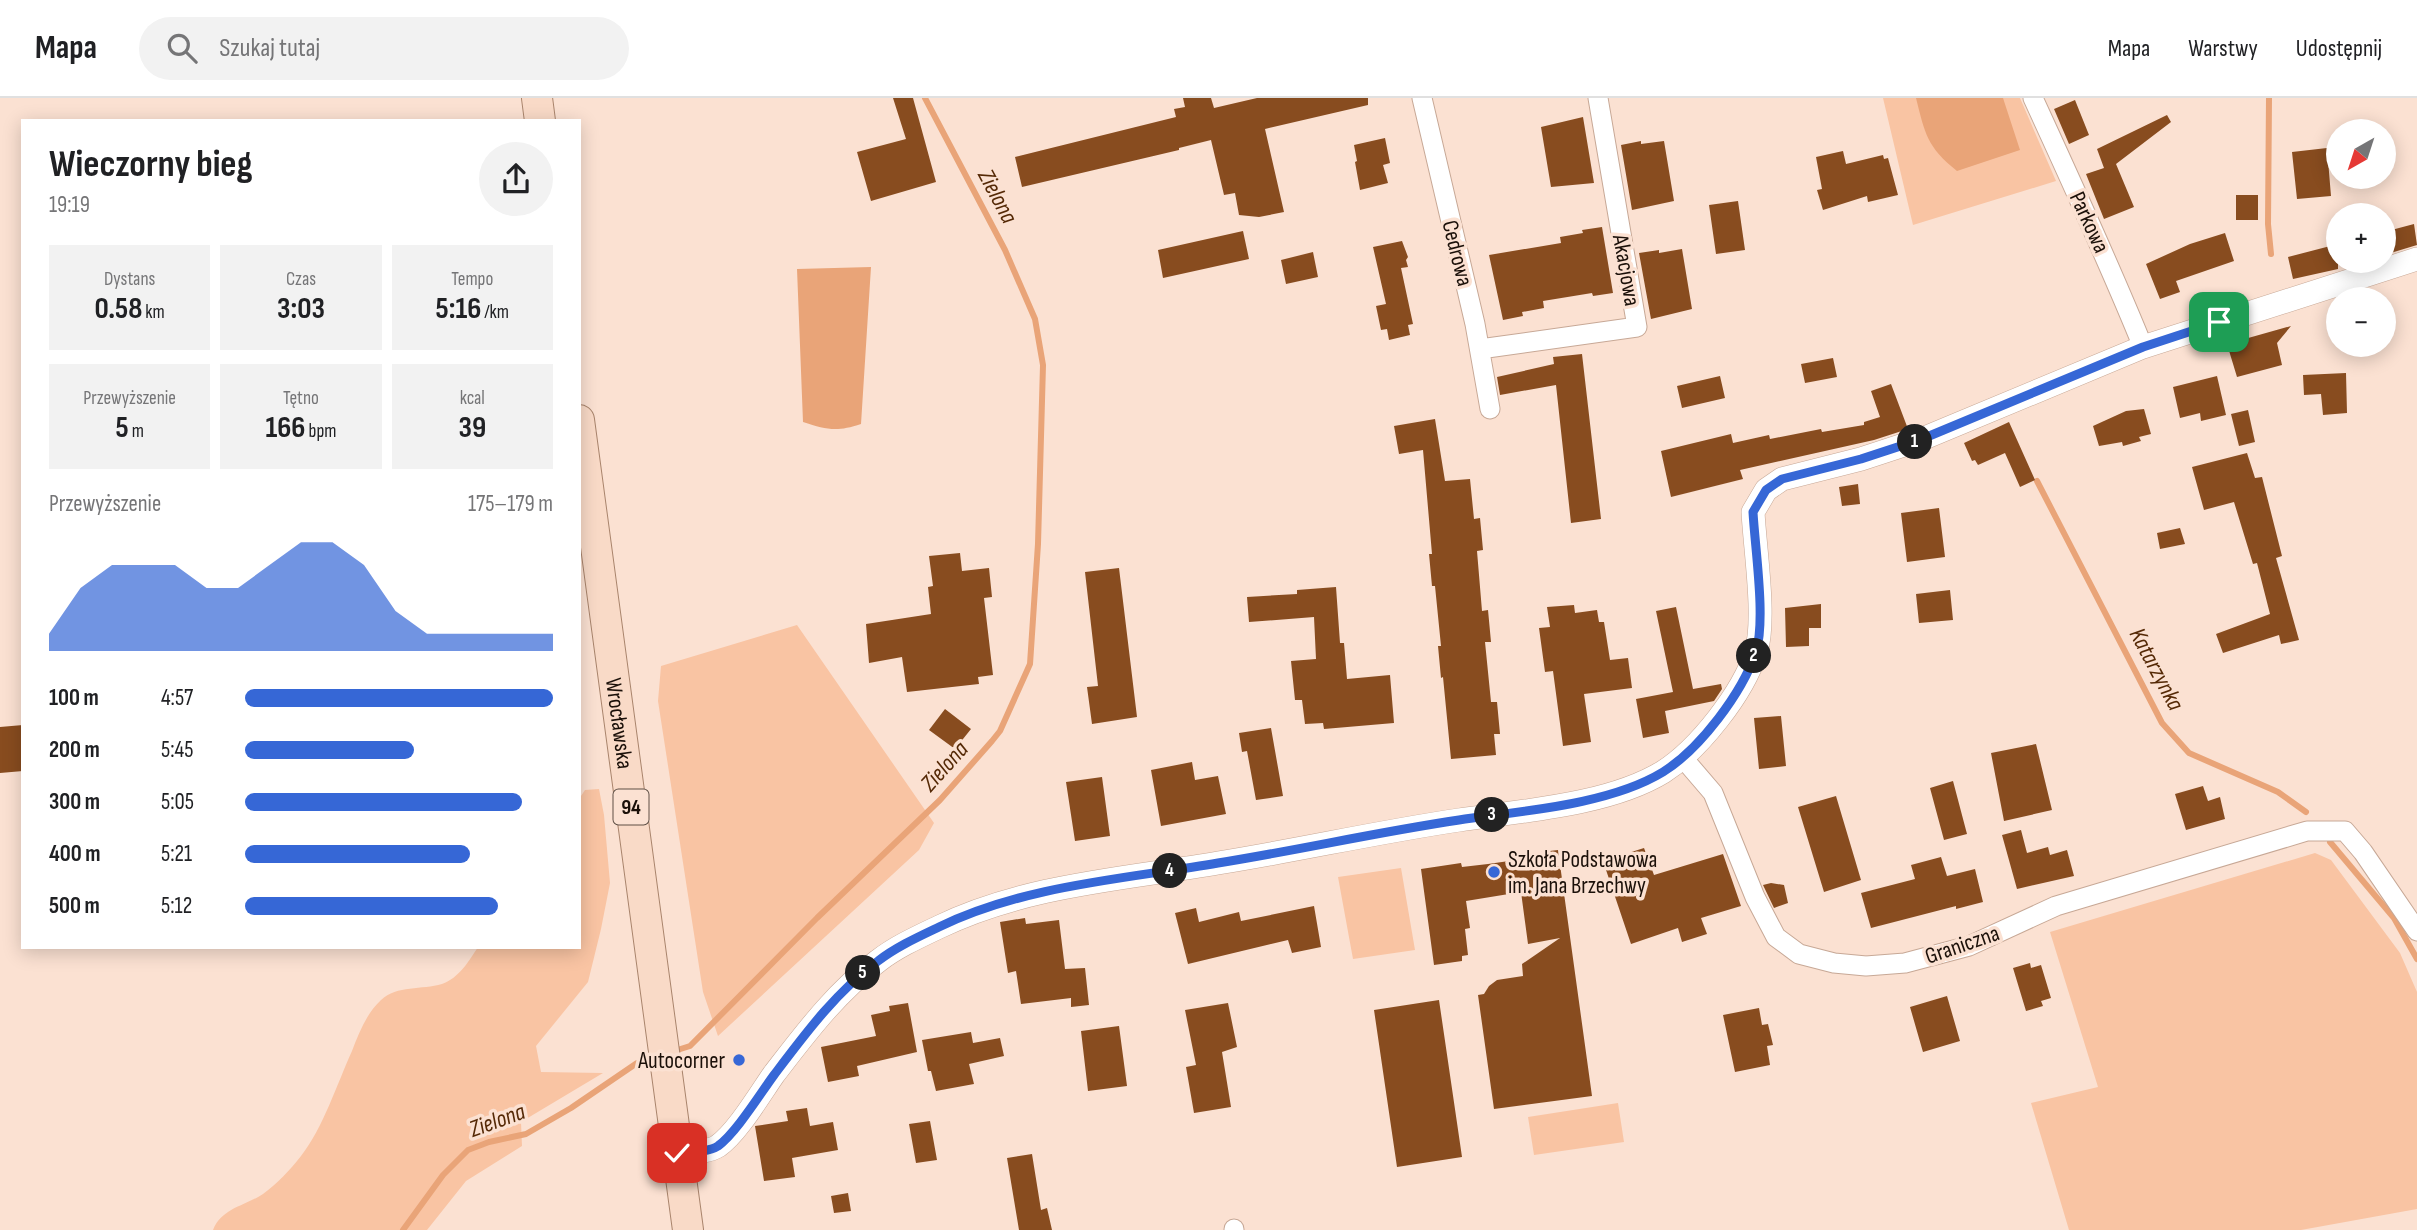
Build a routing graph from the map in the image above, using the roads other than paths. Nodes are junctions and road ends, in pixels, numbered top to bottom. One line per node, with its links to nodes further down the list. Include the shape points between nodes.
1 (537, 98): 5 (main road)
2 (1422, 98): 8 (street, Cedrowa)
3 (1598, 98): 8 (street, Akacjowa, via 1637,327)
4 (2033, 98): 7 (street, Parkowa)
5 (540, 119)
6 (2417, 259): 7 (street)
7 (2143, 347): 11 (street, via 1922,439 1792,475 1766,490 1753,512 1760,620 1757,649 1726,709)
8 (1480, 349): 9 (street, Cedrowa)
9 (1490, 409)
10 (581, 435): 13 (main road, Wrocławska / 94)
11 (1683, 758): 12 (street, Graniczna, via 1713,793 1776,937 1799,954 1834,963 1866,967 1969,946 2056,906 2307,831 2345,831); 13 (street, via 1661,773 1595,799 1031,893 978,910 879,960 813,1024 717,1146)
12 (2417, 931)
13 (677, 1153): 14 (main road, 94)
14 (688, 1230)

